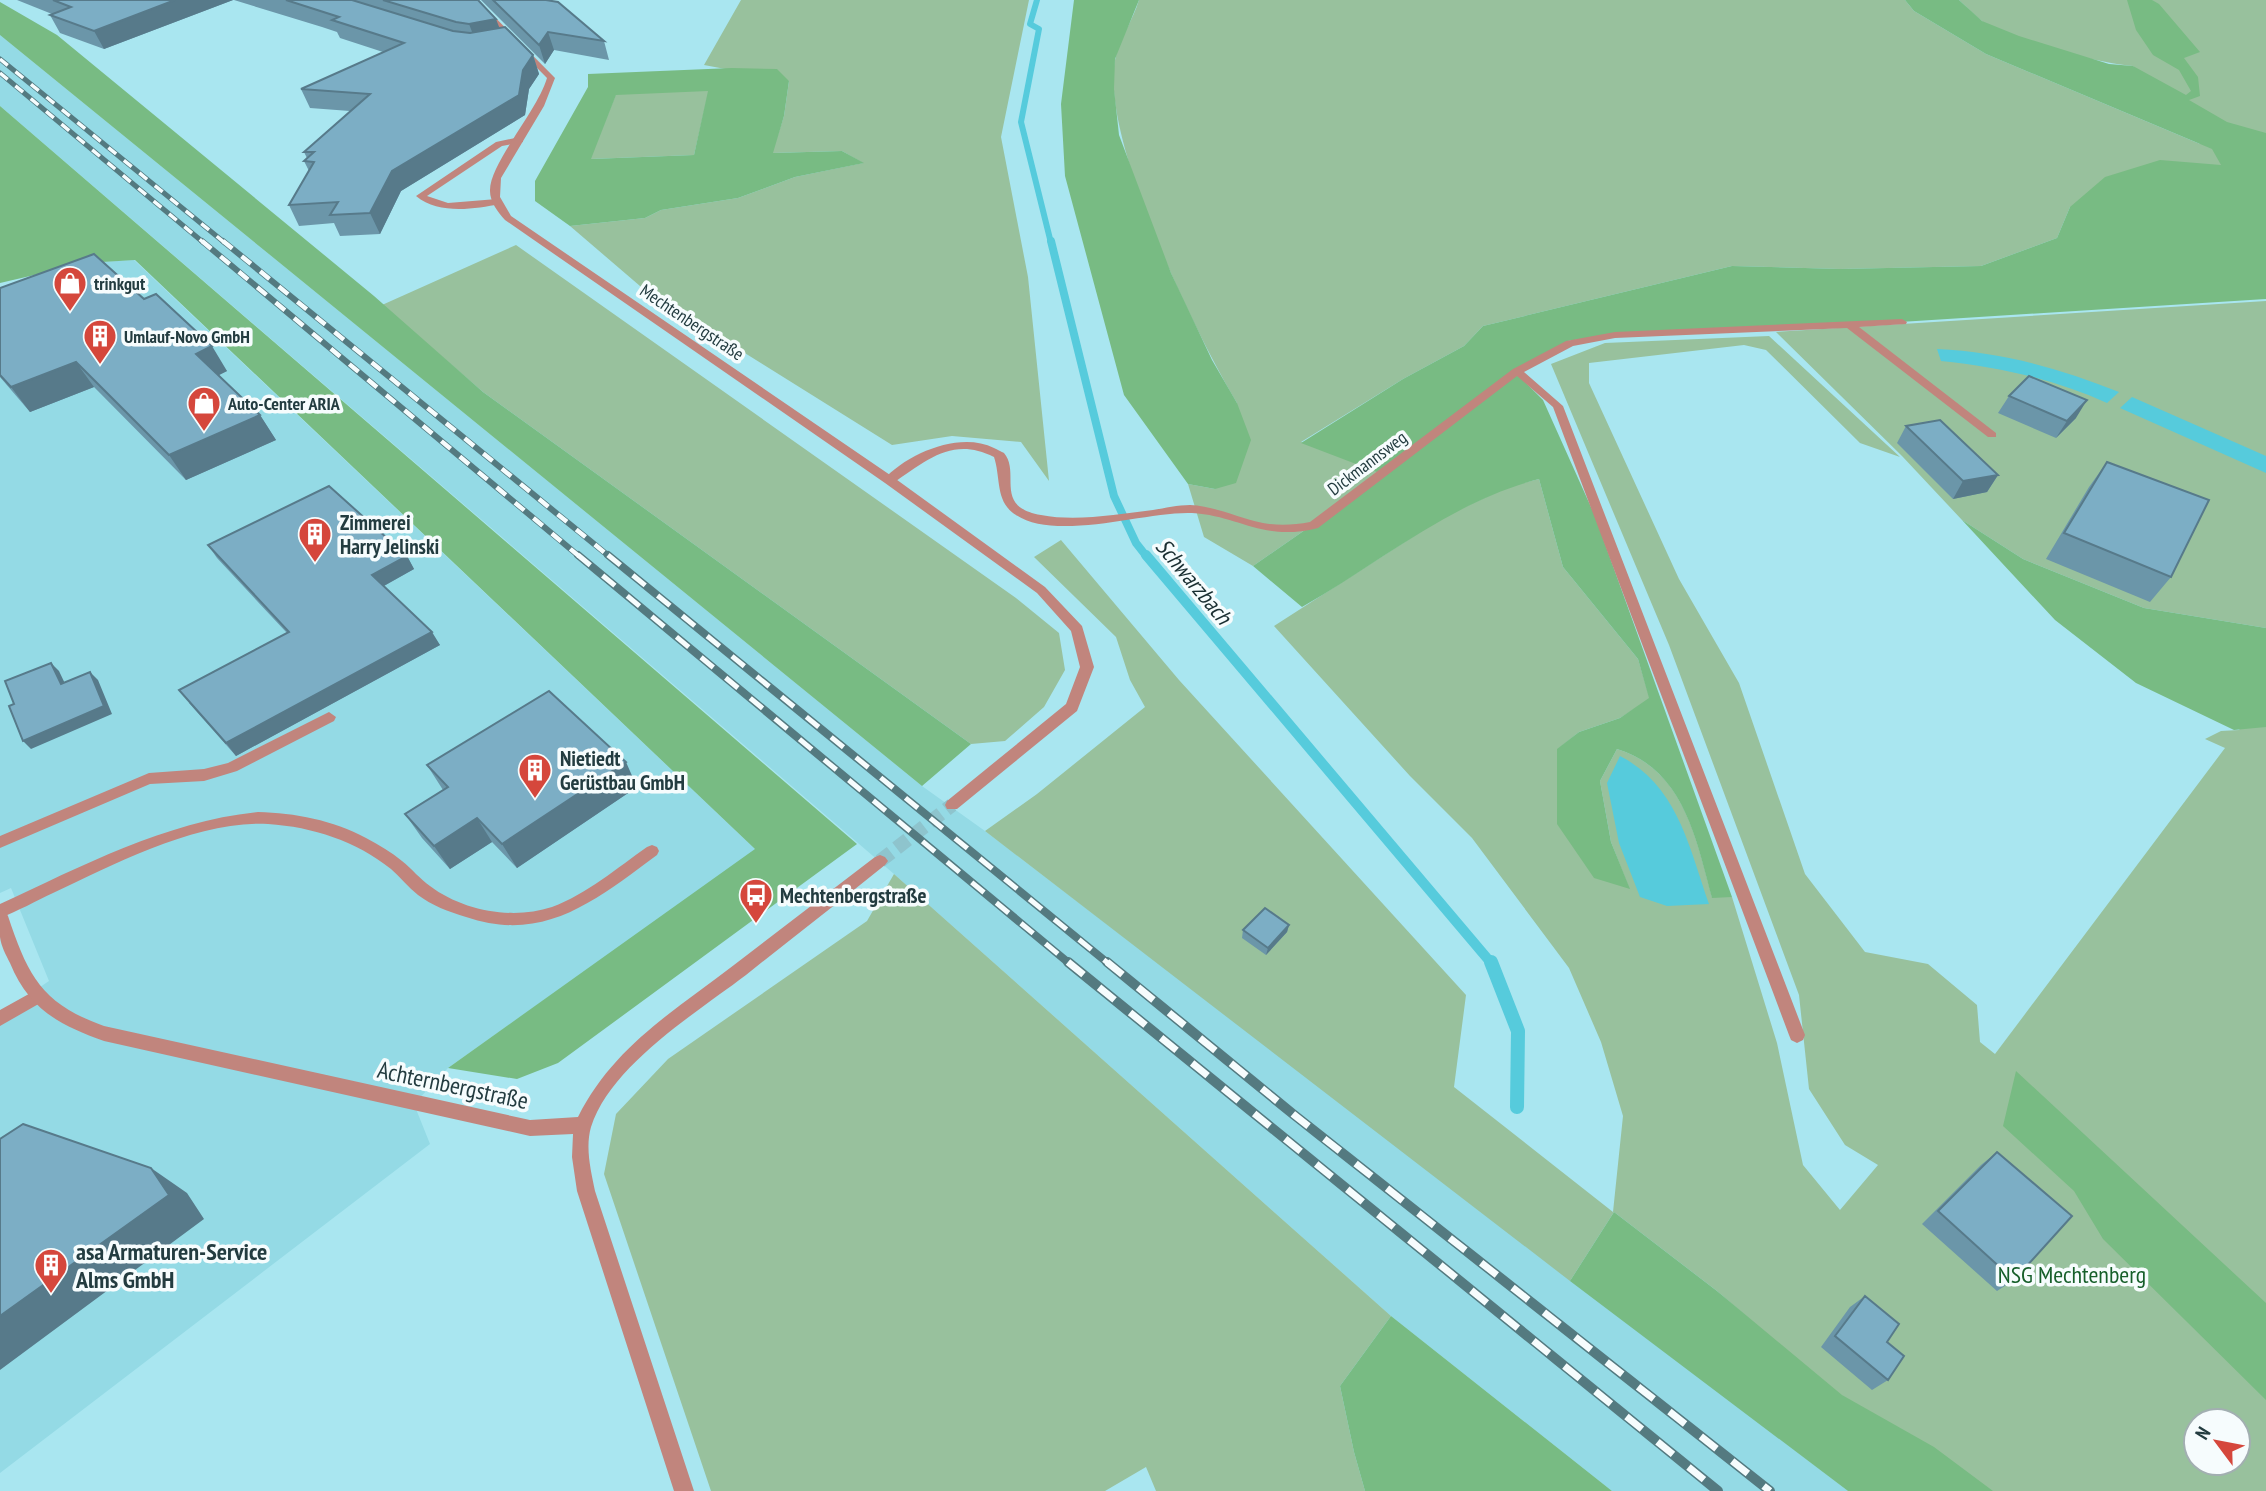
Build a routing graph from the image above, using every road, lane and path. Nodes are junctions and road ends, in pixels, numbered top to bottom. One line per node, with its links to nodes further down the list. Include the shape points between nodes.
1 (474, 0): 2 (street)
2 (514, 40): 3 (street); 4 (street, via 551,78 545,98)
3 (502, 42)
4 (520, 140): 5 (street, via 499,172); 5 (street, via 499,144 422,196 431,203 456,206)
5 (496, 202): 10 (street, Mechtenbergstraße, via 530,234)
6 (1902, 322): 7 (street, Dickmannsweg)
7 (1851, 326): 8 (street, Dickmannsweg, via 1615,335 1570,343); 9 (street)
8 (1517, 371): 10 (street, Dickmannsweg, via 1314,525 1276,531 1206,510 1066,522 1020,514 1008,503 999,455 972,443 945,446); 19 (street, via 1558,406)
9 (1992, 435)
10 (889, 480): 12 (street, Mechtenbergstraße, via 1041,590 1077,629 1087,667 1072,707)
11 (329, 717): 13 (street, via 233,767 204,775 149,779)
12 (952, 806)
13 (0, 842)
14 (652, 851): 16 (street, via 583,899 544,916 511,920 463,912 426,892 392,862 345,834 257,818 208,825 70,879)
15 (880, 861): 20 (street, via 657,1034 618,1071)
16 (0, 913): 17 (street, Achternbergstraße, via 18,965)
17 (36, 997): 18 (street); 20 (street, Achternbergstraße, via 74,1024 133,1041 530,1128)
18 (0, 1019)
19 (1797, 1035)
20 (583, 1125): 21 (street, via 580,1158 586,1191)
21 (684, 1491)

